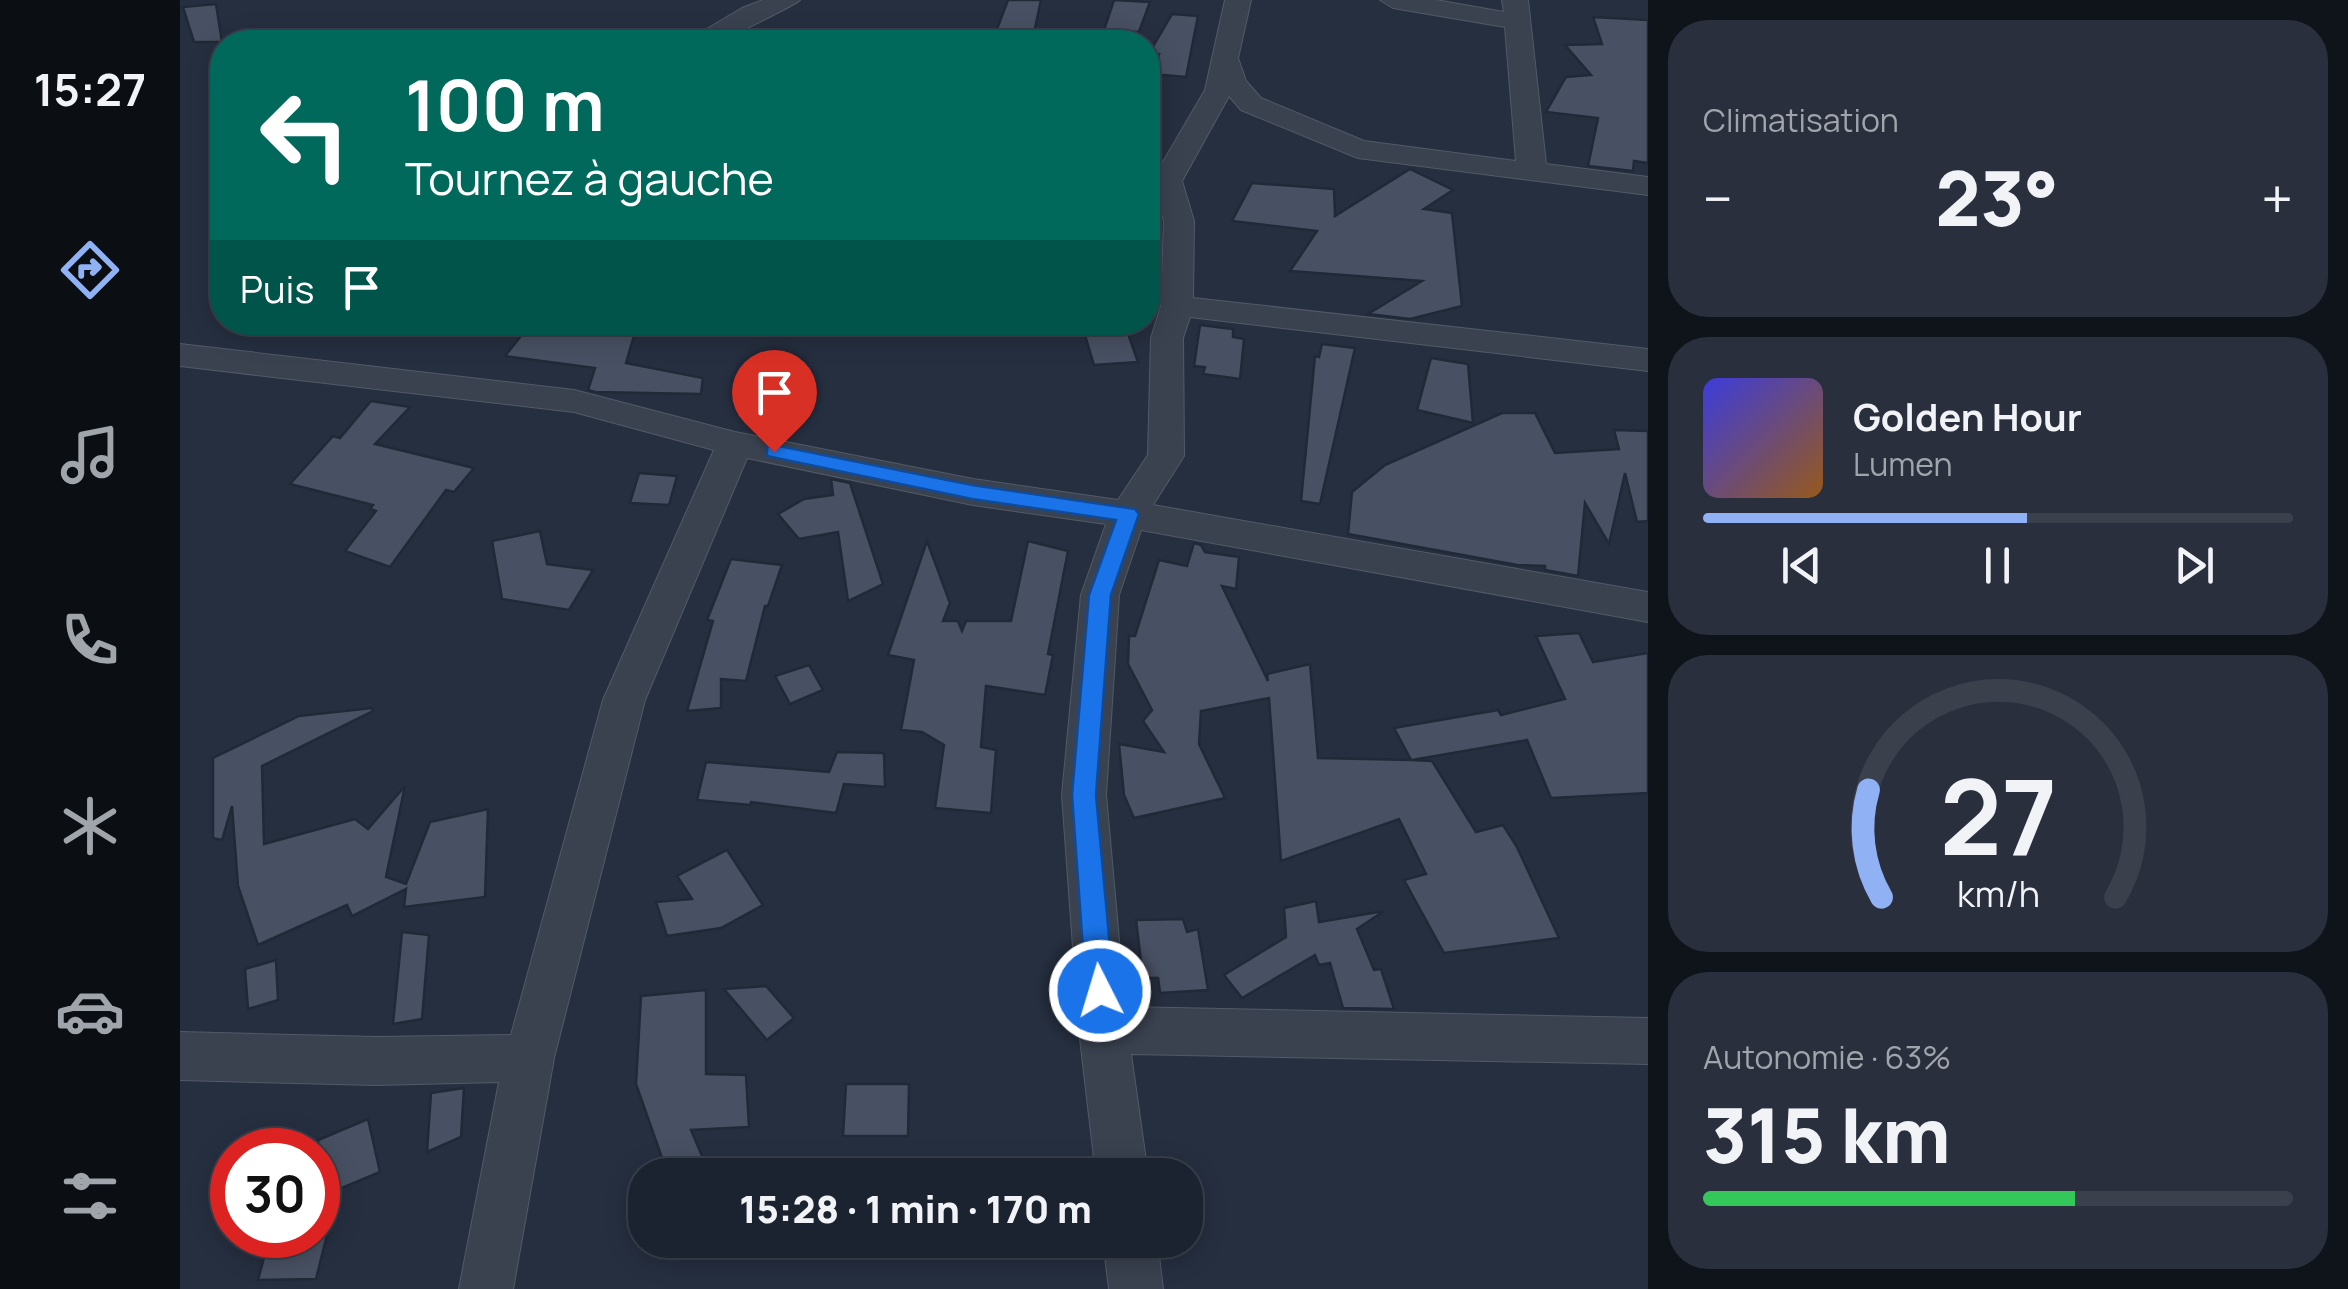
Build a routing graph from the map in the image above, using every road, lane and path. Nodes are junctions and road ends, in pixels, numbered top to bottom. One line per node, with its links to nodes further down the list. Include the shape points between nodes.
1 (787, 0): 5 (street)
2 (1238, 0): 6 (street)
3 (1393, 0): 4 (street)
4 (1517, 11): 9 (street)
5 (719, 30)
6 (1225, 58): 7 (street); 8 (street)
7 (1216, 96): 8 (street); 11 (street, via 1168,181 1179,220)
8 (1246, 98): 9 (street, via 1358,149)
9 (1532, 172): 10 (street)
10 (1648, 186)
11 (1177, 306): 13 (street); 15 (street, via 1167,338 1166,456)
12 (180, 355): 14 (street, via 574,401)
13 (1648, 360)
14 (735, 444): 15 (street, via 972,492); 20 (street, via 624,700)
15 (1128, 514): 16 (street); 17 (street, via 1100,595 1084,795)
16 (1648, 607)
17 (1103, 1030): 18 (street); 21 (street)
18 (1648, 1041)
19 (180, 1056): 20 (street)
20 (529, 1058): 23 (street)
21 (1120, 1158)
22 (1132, 1258): 24 (street)
23 (486, 1289)
24 (1136, 1289)

